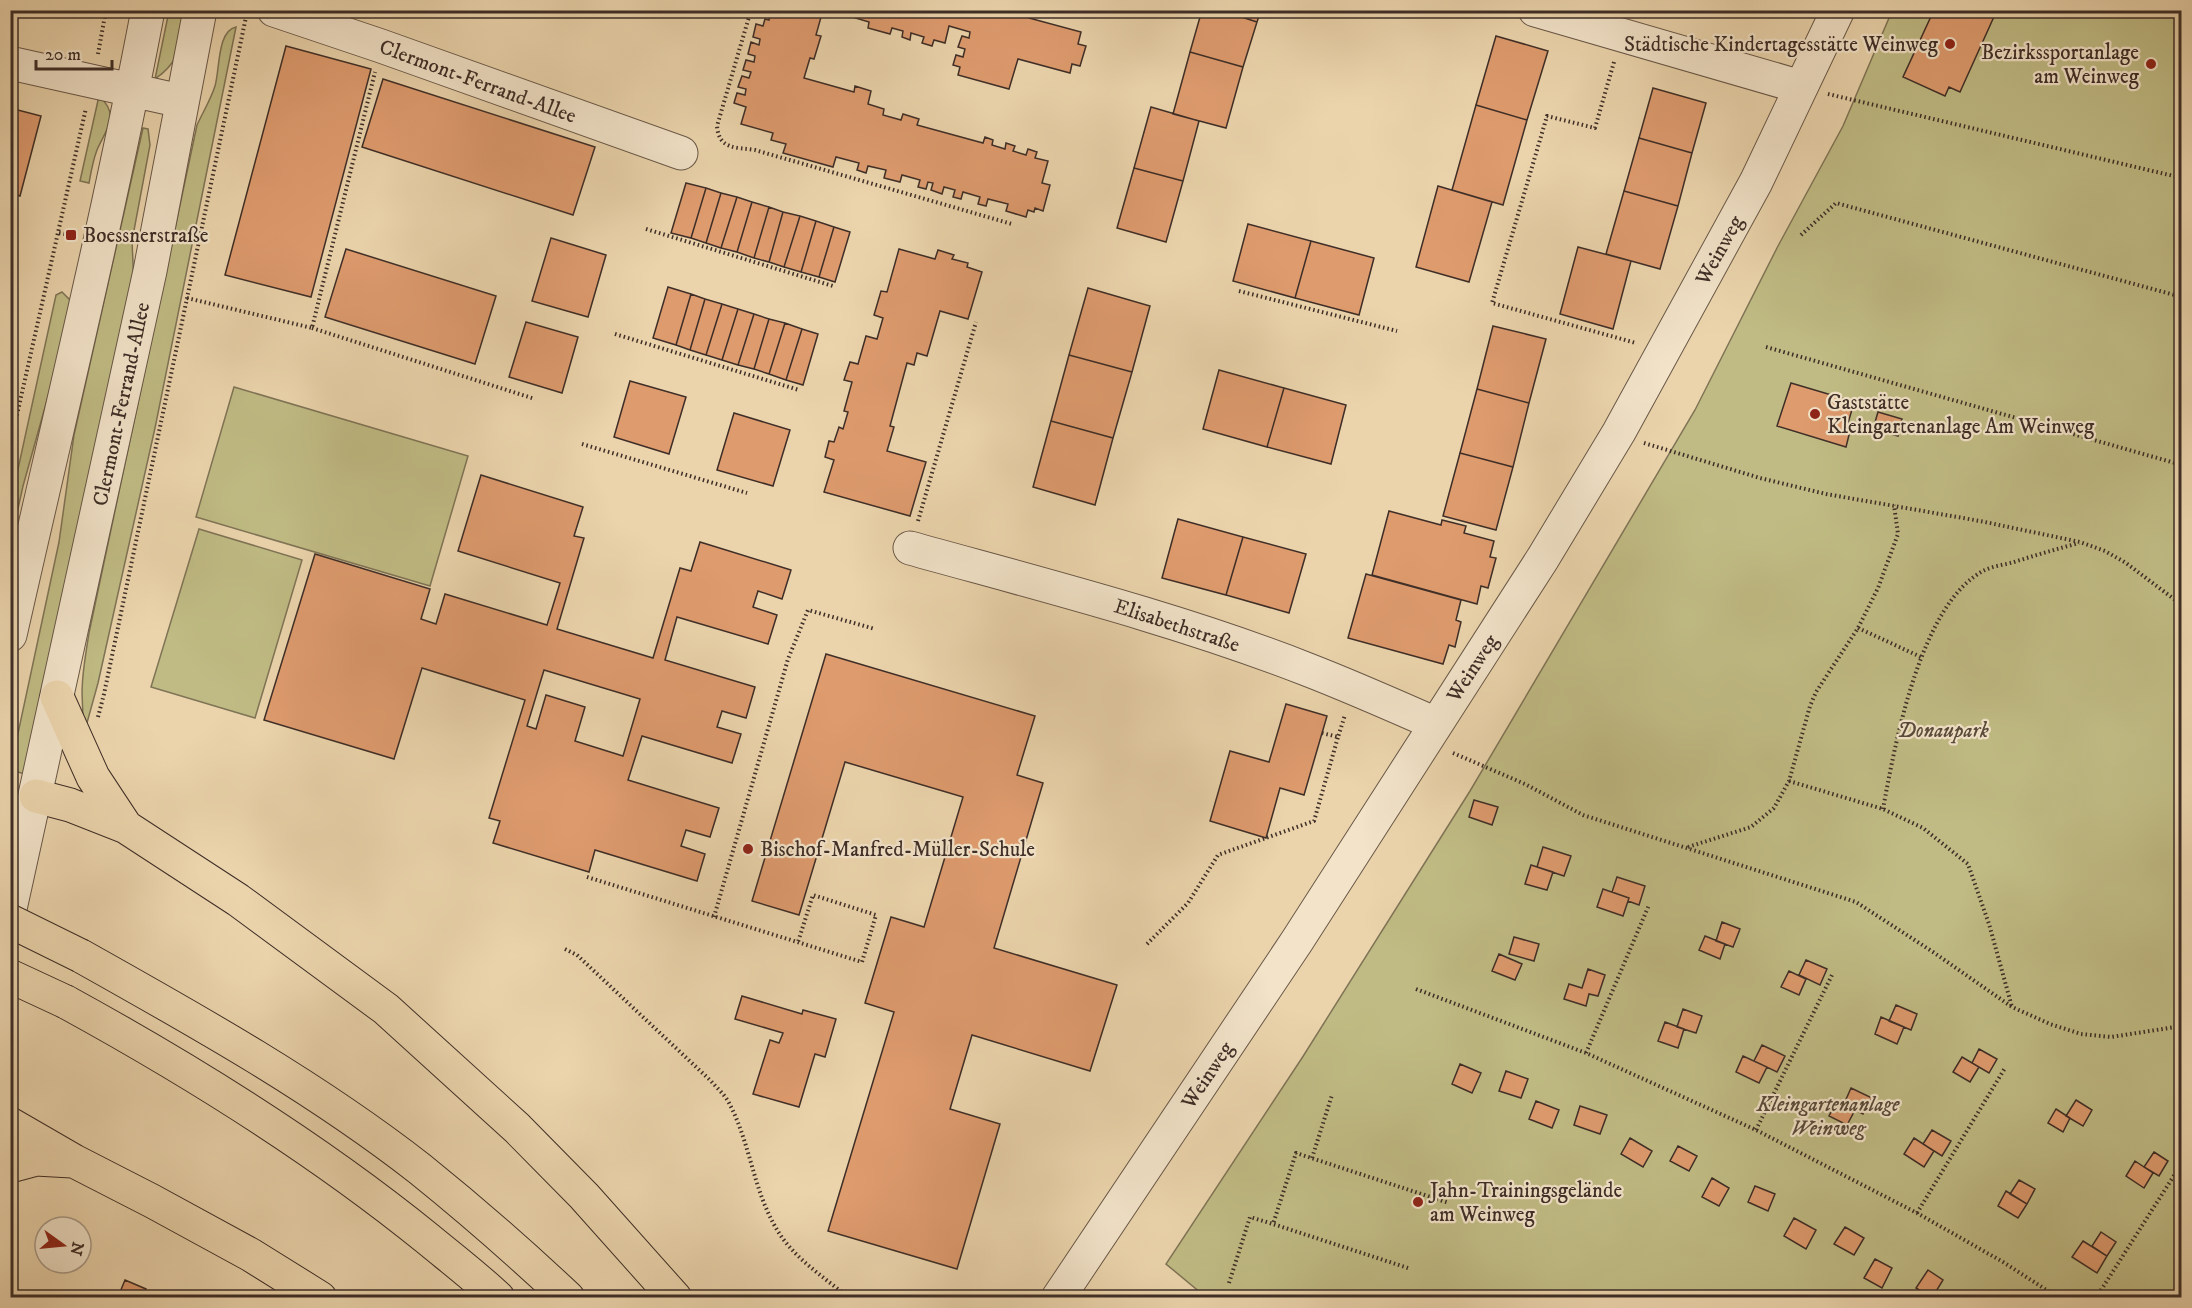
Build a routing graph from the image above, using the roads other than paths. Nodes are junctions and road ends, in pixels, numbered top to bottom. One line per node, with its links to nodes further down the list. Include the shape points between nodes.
1 (148, 10): 8 (street)
2 (200, 10): 9 (street, Clermont-Ferrand-Allee)
3 (274, 10): 10 (street, Clermont-Ferrand-Allee)
4 (1535, 10): 7 (street)
5 (1838, 10): 7 (street, Weinweg)
6 (10, 63): 8 (street)
7 (1801, 87): 14 (street, Weinweg, via 1756,182 1618,432)
8 (133, 90): 9 (street); 12 (street)
9 (181, 101): 13 (street, Clermont-Ferrand-Allee, via 150,271)
10 (681, 153)
11 (910, 548): 14 (street, Elisabethstraße, via 1108,603 1306,668)
12 (10, 636)
13 (57, 697): 15 (street, Clermont-Ferrand-Allee); 16 (highway, via 93,777)
14 (1436, 724): 27 (street, Weinweg, via 1297,941)
15 (19, 799): 16 (highway, via 70,805); 17 (street, Clermont-Ferrand-Allee)
16 (126, 826): 26 (highway, via 238,900 386,1009 517,1128)
17 (10, 909)
18 (10, 921): 25 (highway, bridge, via 183,1013 318,1097 419,1169)
19 (13, 990): 24 (highway, bridge, via 66,1002 153,1049 317,1155)
20 (10, 1124): 21 (highway)
21 (74, 1161): 22 (highway, via 36,1159); 23 (highway, via 162,1206)
22 (10, 1166)
23 (321, 1298)
24 (498, 1298)
25 (568, 1298)
26 (675, 1298)
27 (1058, 1298)

